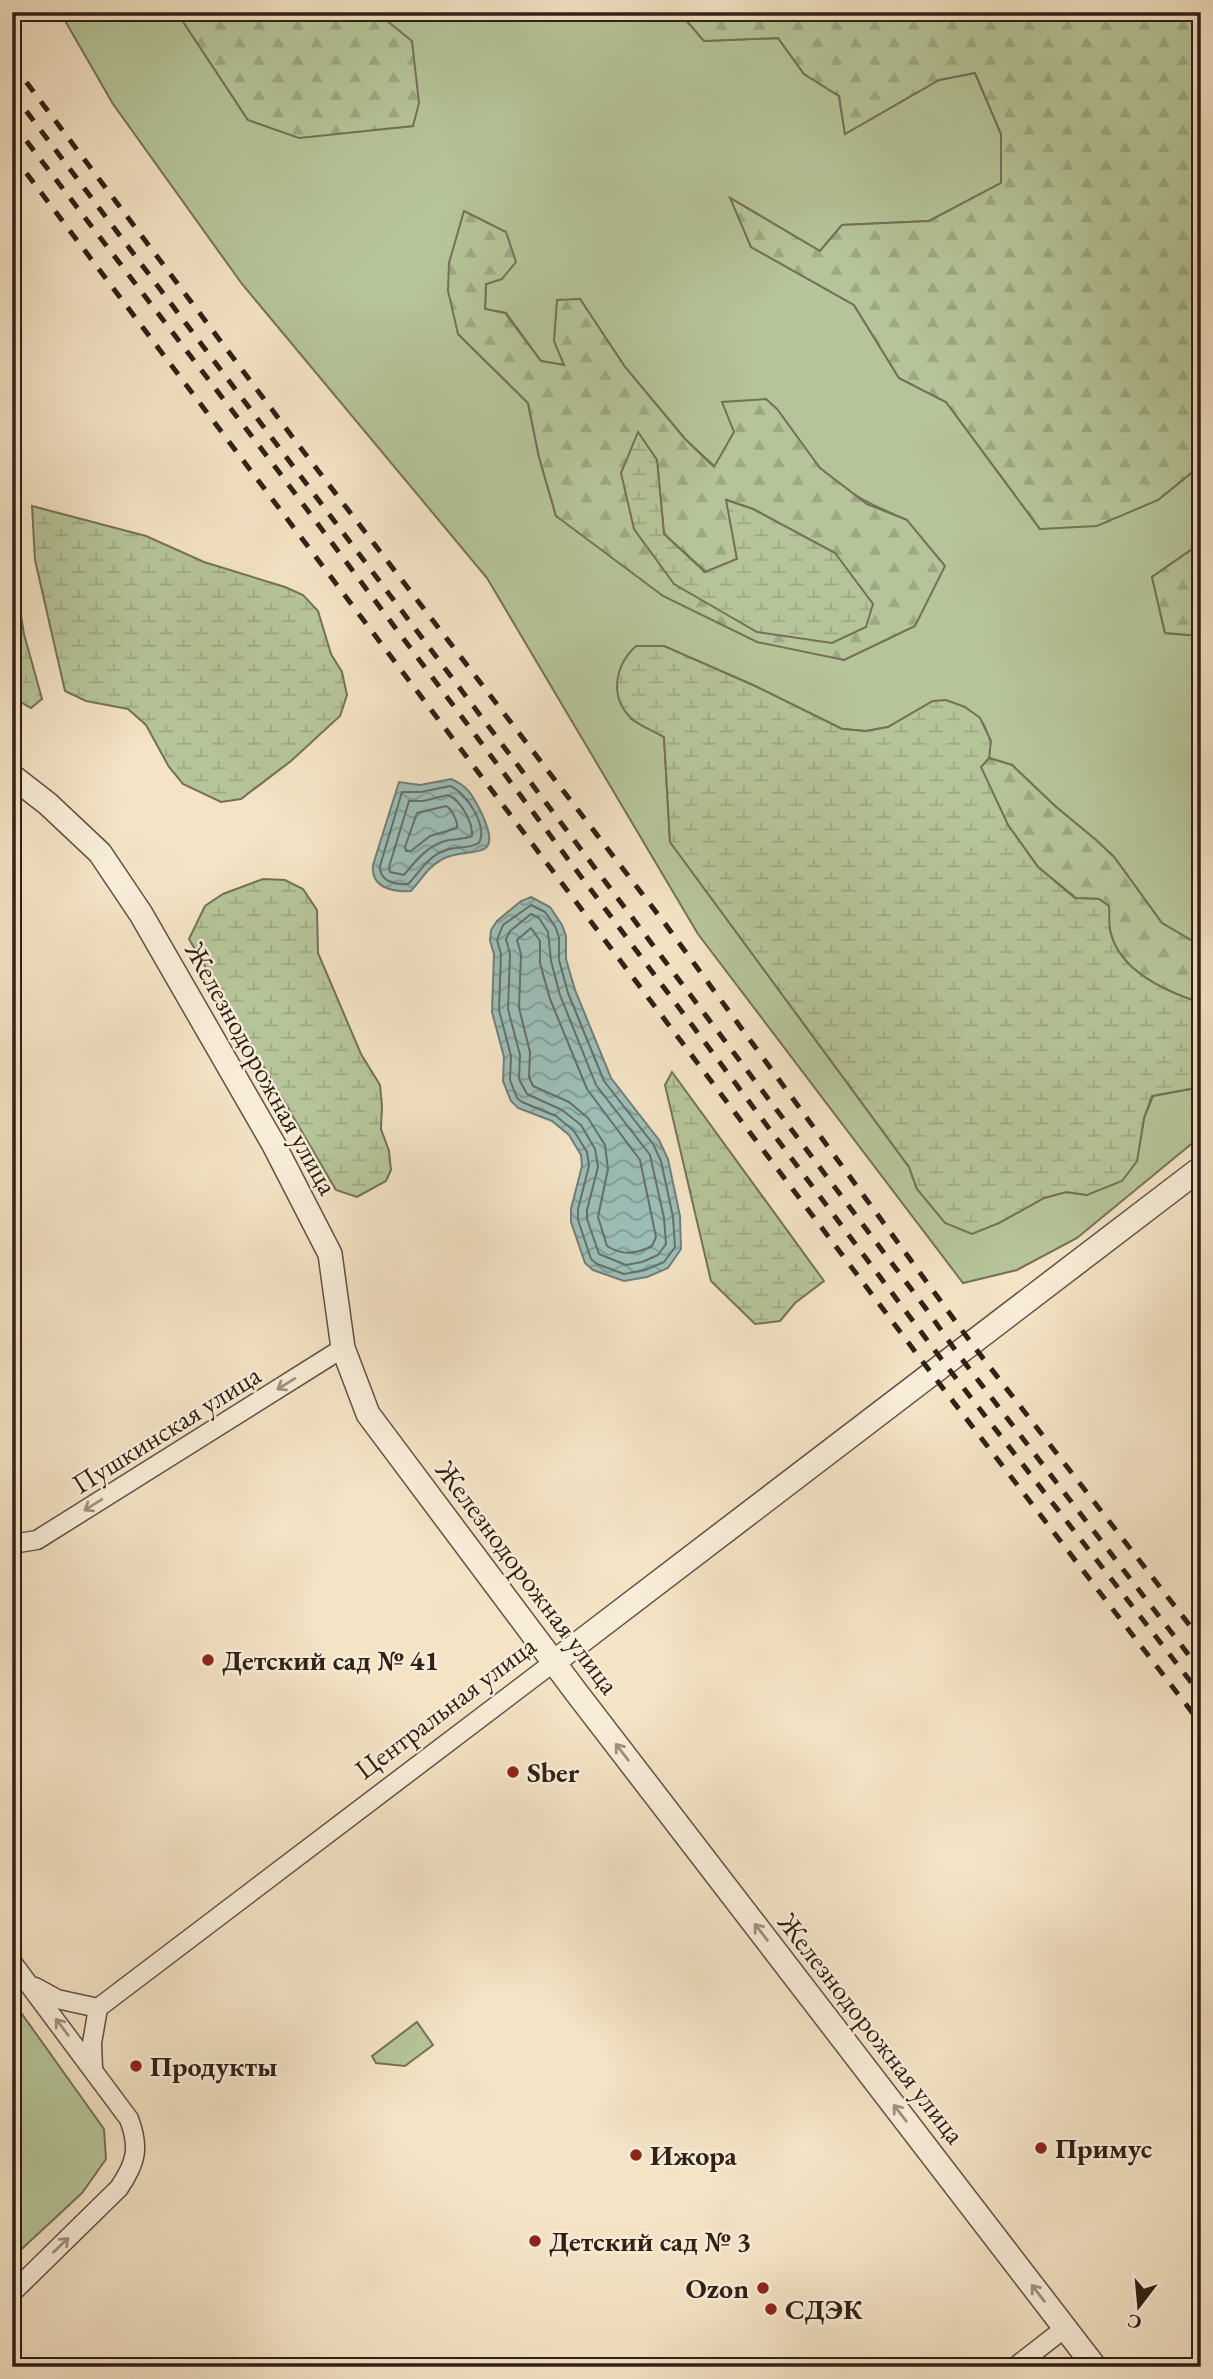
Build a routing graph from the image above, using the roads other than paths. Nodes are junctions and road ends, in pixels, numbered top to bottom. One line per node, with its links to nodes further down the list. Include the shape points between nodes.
1 (12, 776): 3 (street, Железнодорожная улица, via 100,853 148,926 274,1145 330,1254)
2 (1201, 1168): 5 (street, Центральная улица)
3 (344, 1348): 4 (street, Пушкинская улица, one-way to 4, via 37,1540); 5 (street, Железнодорожная улица, via 368,1414)
4 (12, 1544)
5 (554, 1662): 8 (street, Центральная улица); 11 (street, Железнодорожная улица, one-way to 5)
6 (12, 1962): 7 (street)
7 (30, 1984): 8 (street, via 57,1999); 9 (street, one-way to 7)
8 (98, 2008): 9 (street)
9 (93, 2069): 10 (street, one-way to 9, via 130,2172 136,2154 129,2119)
10 (12, 2292)
11 (1065, 2328): 12 (street); 13 (street, Железнодорожная улица)
12 (1015, 2367)
13 (1095, 2367)

